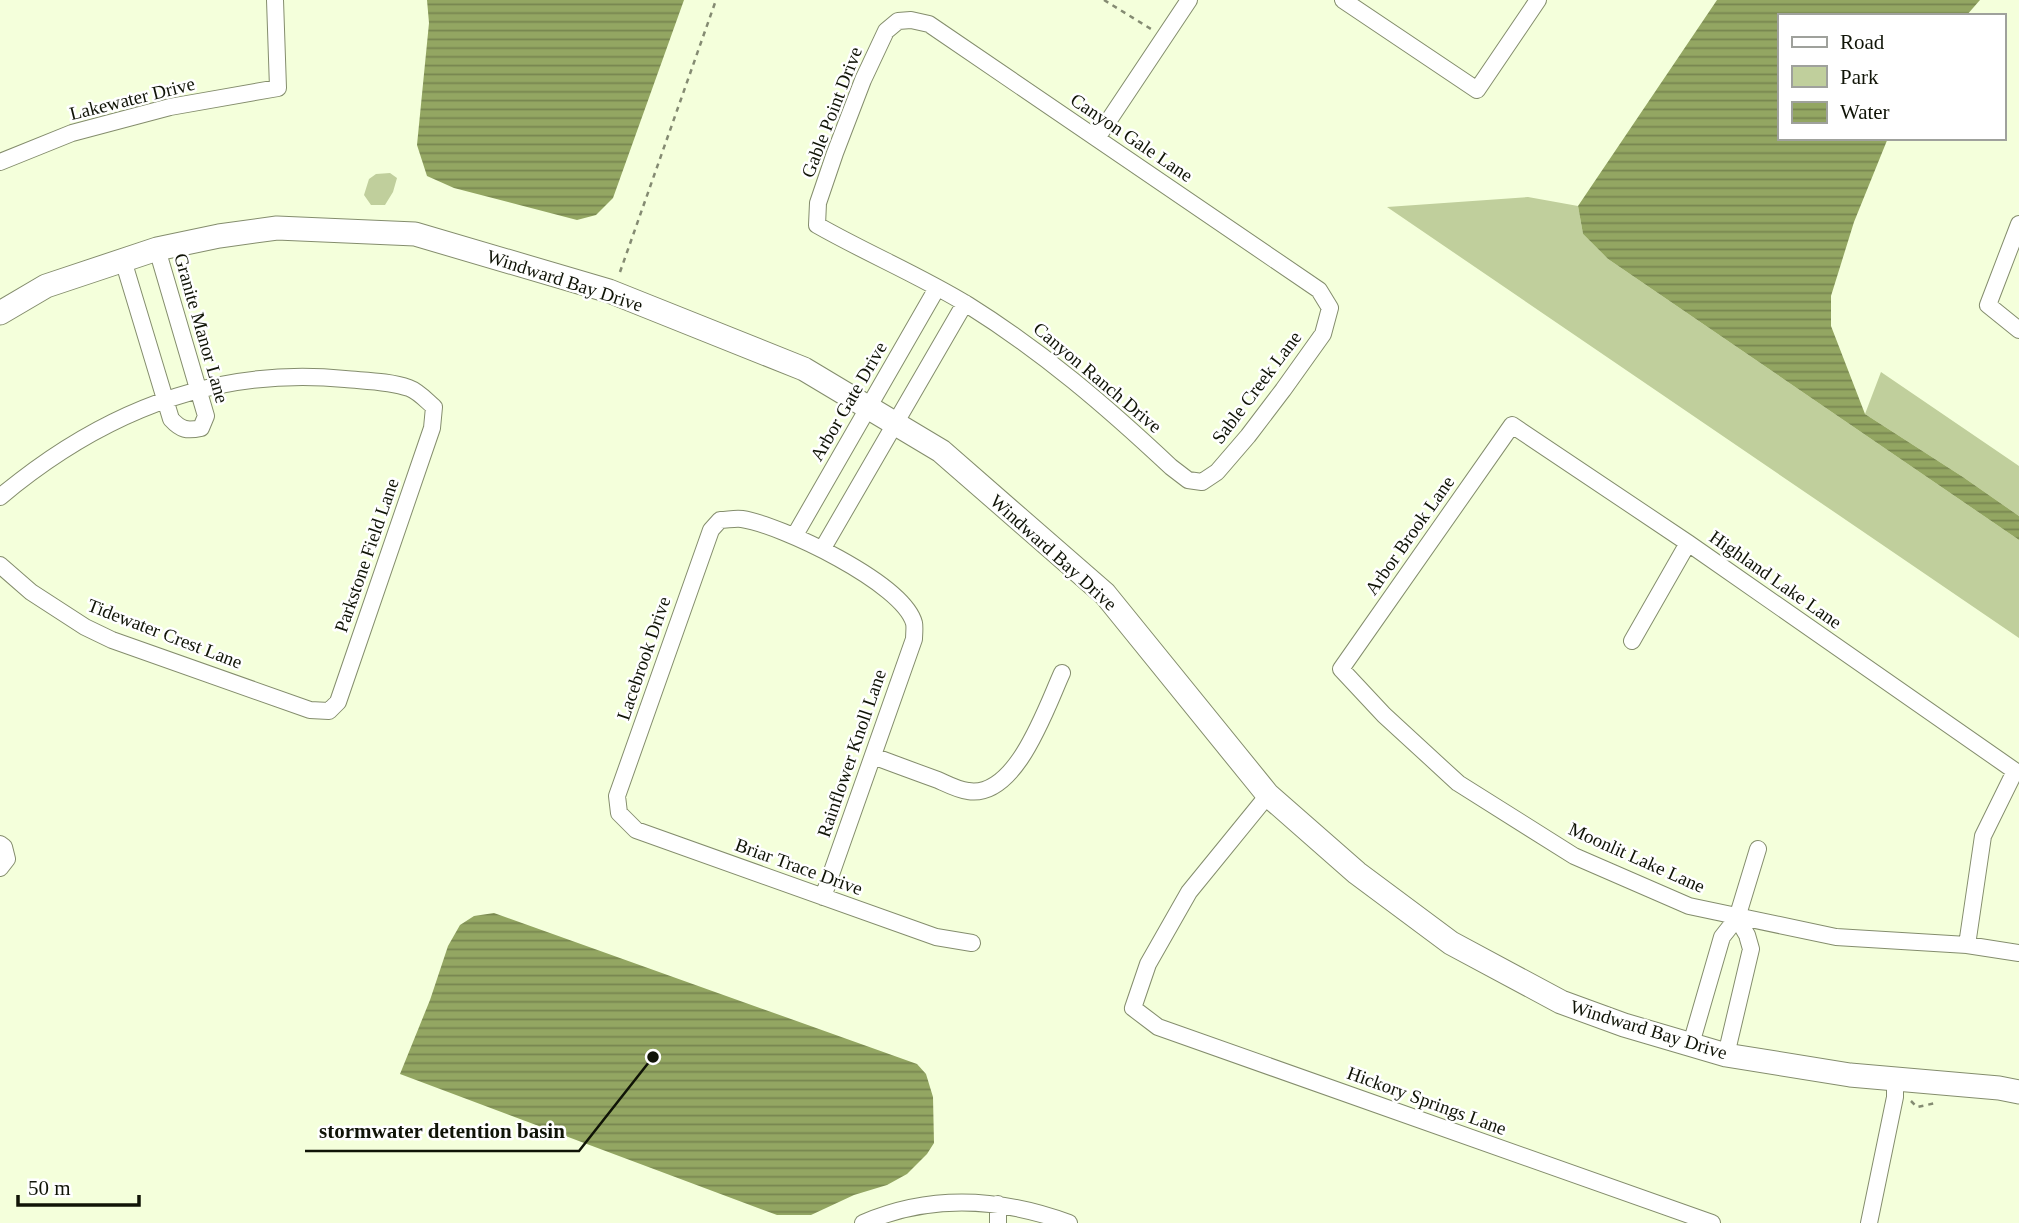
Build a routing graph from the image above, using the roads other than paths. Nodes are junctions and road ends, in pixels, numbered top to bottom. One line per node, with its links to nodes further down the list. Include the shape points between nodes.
1 (275, 0): 7 (street, Lakewater Drive, via 278,88 170,107 72,133)
2 (1189, 0): 6 (street)
3 (1343, 0): 4 (street, via 1477,90)
4 (1538, 0)
5 (898, 22): 6 (street, Canyon Gale Lane, via 929,24); 9 (street, Gable Point Drive, via 886,31 849,116 818,203)
6 (1097, 138): 14 (street, Canyon Gale Lane, via 1319,290)
7 (0, 162)
8 (2019, 224): 16 (street, via 1988,305)
9 (817, 225): 12 (street, Canyon Ranch Drive)
10 (157, 249): 11 (street, Windward Bay Drive); 17 (street, Granite Manor Lane); 19 (street, Windward Bay Drive, via 277,228 415,234 609,291 804,369)
11 (123, 260): 15 (street, Windward Bay Drive, via 46,286); 18 (street, Granite Manor Lane)
12 (937, 288): 13 (street, Canyon Ranch Drive); 19 (street, Arbor Gate Drive)
13 (965, 303): 20 (street); 22 (street, Canyon Ranch Drive, via 1066,372 1188,480)
14 (1330, 308): 22 (street, Sable Creek Lane, via 1323,334 1283,390 1217,472)
15 (0, 313)
16 (2019, 330)
17 (198, 388): 18 (street); 18 (street, Granite Manor Lane, via 206,416 201,428 179,428); 31 (street, Parkstone Field Lane, via 321,377 411,388 434,407 432,428 338,702)
18 (166, 400): 23 (street, via 122,416 54,455)
19 (868, 407): 20 (street, Windward Bay Drive); 24 (street, Arbor Gate Drive)
20 (895, 423): 26 (street); 33 (street, Windward Bay Drive, via 942,451 1105,594)
21 (1512, 425): 25 (street, Highland Lake Lane); 29 (street, Arbor Brook Lane)
22 (1202, 482)
23 (0, 497)
24 (795, 535): 26 (street); 34 (street, Lacebrook Drive, via 741,519 720,520 710,530 617,796)
25 (1688, 543): 28 (street); 41 (street, Highland Lake Lane, via 2015,771 1983,836)
26 (823, 548): 32 (street, Rainflower Knoll Lane, via 899,601 914,622 914,639)
27 (0, 565): 31 (street, Tidewater Crest Lane, via 31,592 103,636 310,710)
28 (1632, 641)
29 (1341, 669): 39 (street, Moonlit Lake Lane, via 1458,783 1574,856 1689,906)
30 (1062, 673): 32 (street, via 1030,743 998,786 968,791)
31 (329, 711)
32 (873, 756): 38 (street, Rainflower Knoll Lane)
33 (1268, 795): 43 (street, Windward Bay Drive, via 1357,873 1451,943 1561,1002); 51 (street, Hickory Springs Lane, via 1189,892 1148,964 1133,1008 1158,1027)
34 (619, 813): 38 (street, Briar Trace Drive, via 636,830)
35 (0, 844): 37 (street, via 7,859)
36 (1758, 849): 39 (street)
37 (0, 868)
38 (823, 897): 40 (street, Briar Trace Drive, via 936,937)
39 (1737, 918): 41 (street, Moonlit Lake Lane, via 1836,937); 43 (street, via 1722,937); 44 (street, via 1751,949)
40 (972, 943)
41 (1967, 946): 42 (street, Moonlit Lake Lane)
42 (2019, 953)
43 (1691, 1044): 44 (street, Windward Bay Drive)
44 (1726, 1055): 45 (street, Windward Bay Drive)
45 (1895, 1080): 46 (street, Windward Bay Drive); 52 (street)
46 (2019, 1092)
47 (998, 1204): 48 (street, via 935,1203); 49 (street); 50 (street)
48 (863, 1223)
49 (998, 1223)
50 (1069, 1223)
51 (1712, 1223)
52 (1868, 1223)

